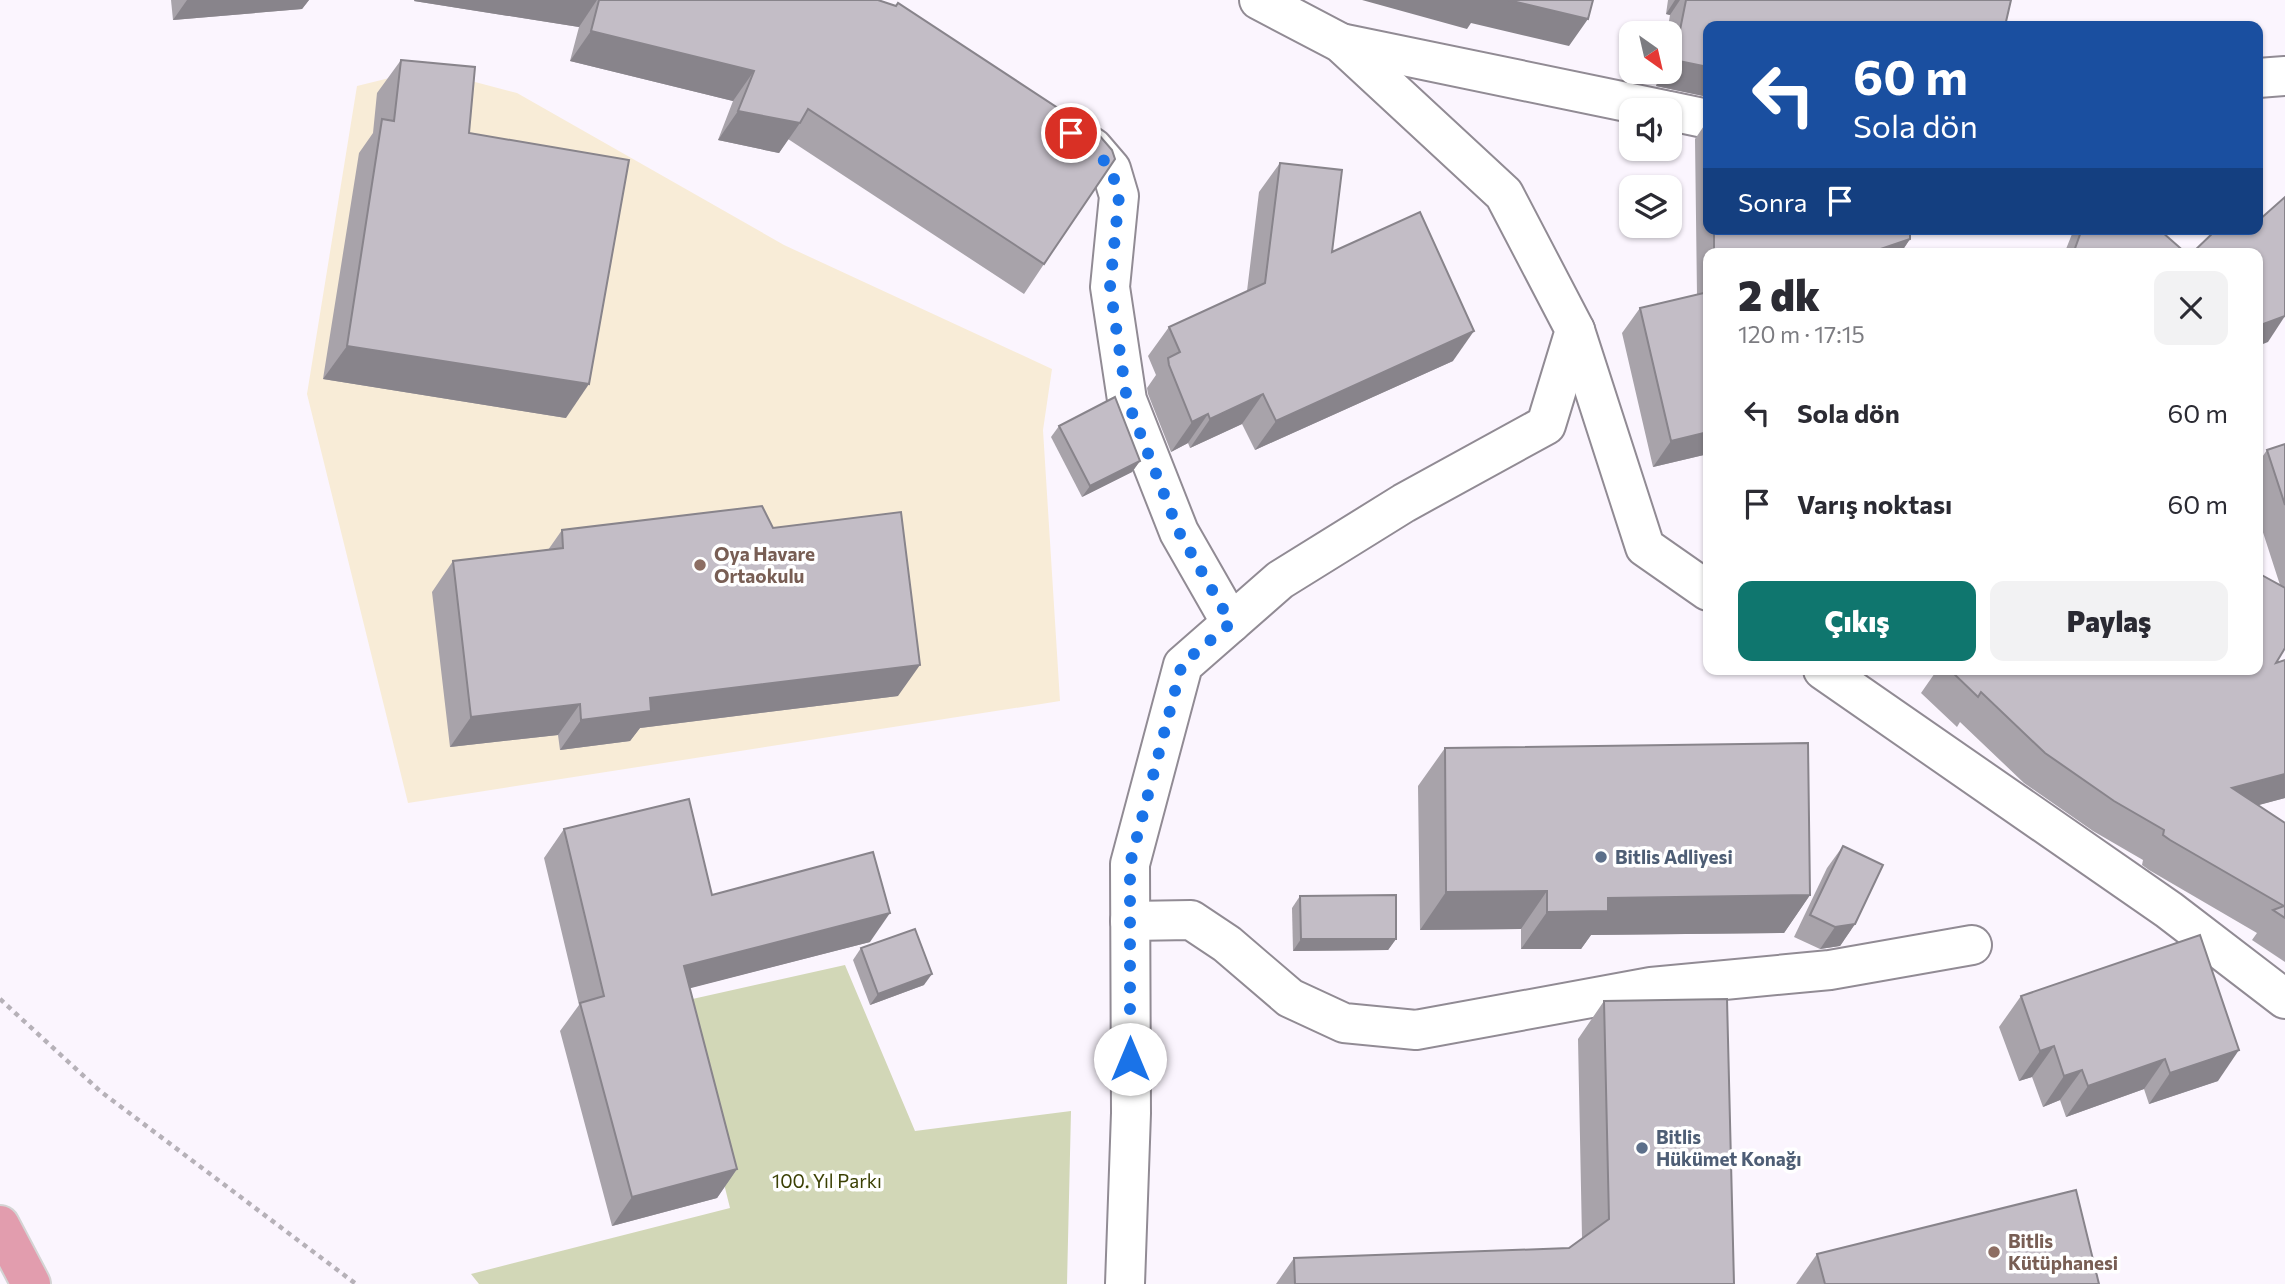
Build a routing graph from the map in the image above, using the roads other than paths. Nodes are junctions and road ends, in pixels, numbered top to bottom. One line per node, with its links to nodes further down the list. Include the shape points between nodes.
1 (1259, 0): 2 (street)
2 (1341, 43): 5 (street); 9 (street, via 1504,194)
3 (2285, 76): 4 (street)
4 (2263, 78)
5 (1619, 101)
6 (1037, 111): 11 (street, via 1093,148 1111,169 1119,196 1110,287 1127,400 1179,532)
7 (1682, 114): 8 (street)
8 (1703, 118)
9 (1575, 330): 10 (street, via 1645,547); 11 (street, via 1546,425 1404,503 1280,580)
10 (1703, 588)
11 (1231, 623): 13 (street, via 1182,664 1130,864)
12 (1830, 675): 15 (street, via 2169,910)
13 (1130, 921): 14 (street, via 1191,920 1290,998 1344,1023 1416,1030 1651,988 1829,970); 18 (street)
14 (1972, 945)
15 (2285, 999)
16 (0, 1226): 17 (main road)
17 (31, 1284)
18 (1125, 1284)

